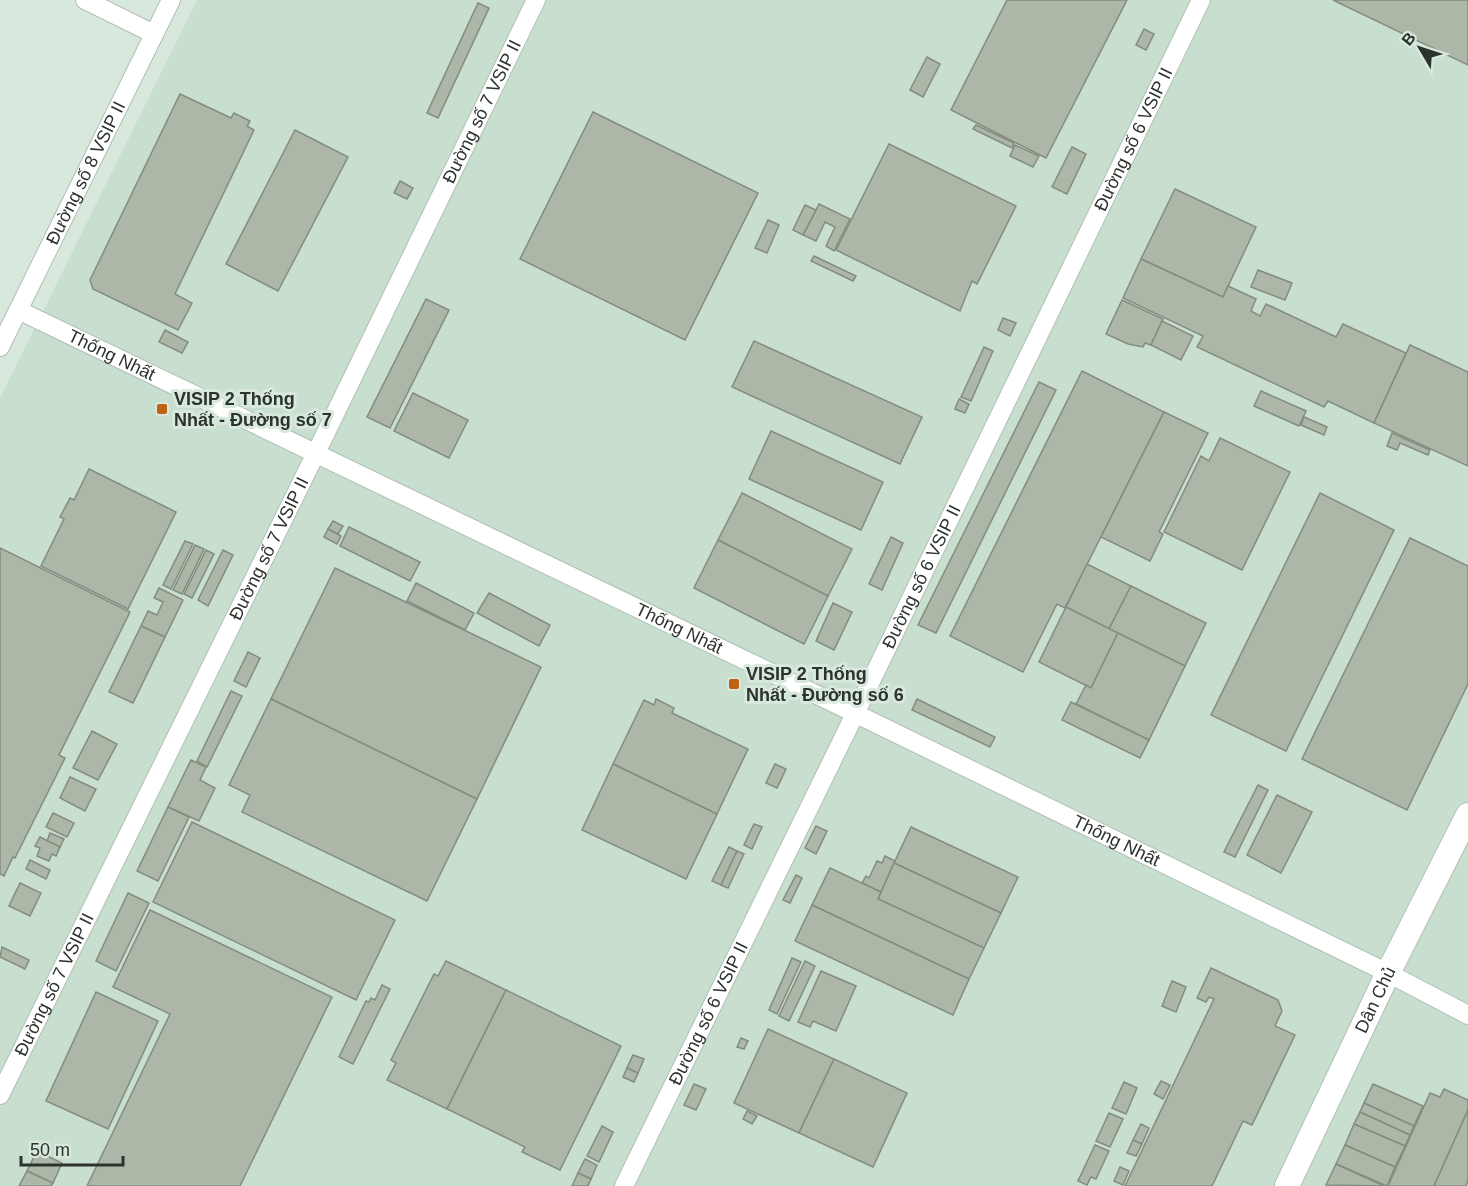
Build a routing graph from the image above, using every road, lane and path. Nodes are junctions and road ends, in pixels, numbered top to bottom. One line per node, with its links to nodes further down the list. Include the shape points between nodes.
1 (85, 0): 5 (street)
2 (171, 0): 5 (street, Đường số 8 VSIP II)
3 (536, 0): 8 (street, Đường số 7 VSIP II)
4 (1201, 0): 9 (street, Đường số 6 VSIP II)
5 (154, 34): 6 (street, Đường số 8 VSIP II)
6 (18, 310): 7 (street, Đường số 8 VSIP II); 8 (street, Thống Nhất)
7 (0, 347)
8 (315, 455): 9 (street, Thống Nhất); 13 (street, Đường số 7 VSIP II)
9 (855, 714): 11 (street, Thống Nhất); 14 (street, Đường số 6 VSIP II)
10 (1468, 815): 11 (main road, Dân Chủ)
11 (1388, 974): 12 (street, Thống Nhất); 15 (main road, Dân Chủ)
12 (1468, 1015)
13 (0, 1095)
14 (624, 1186)
15 (1287, 1186)

